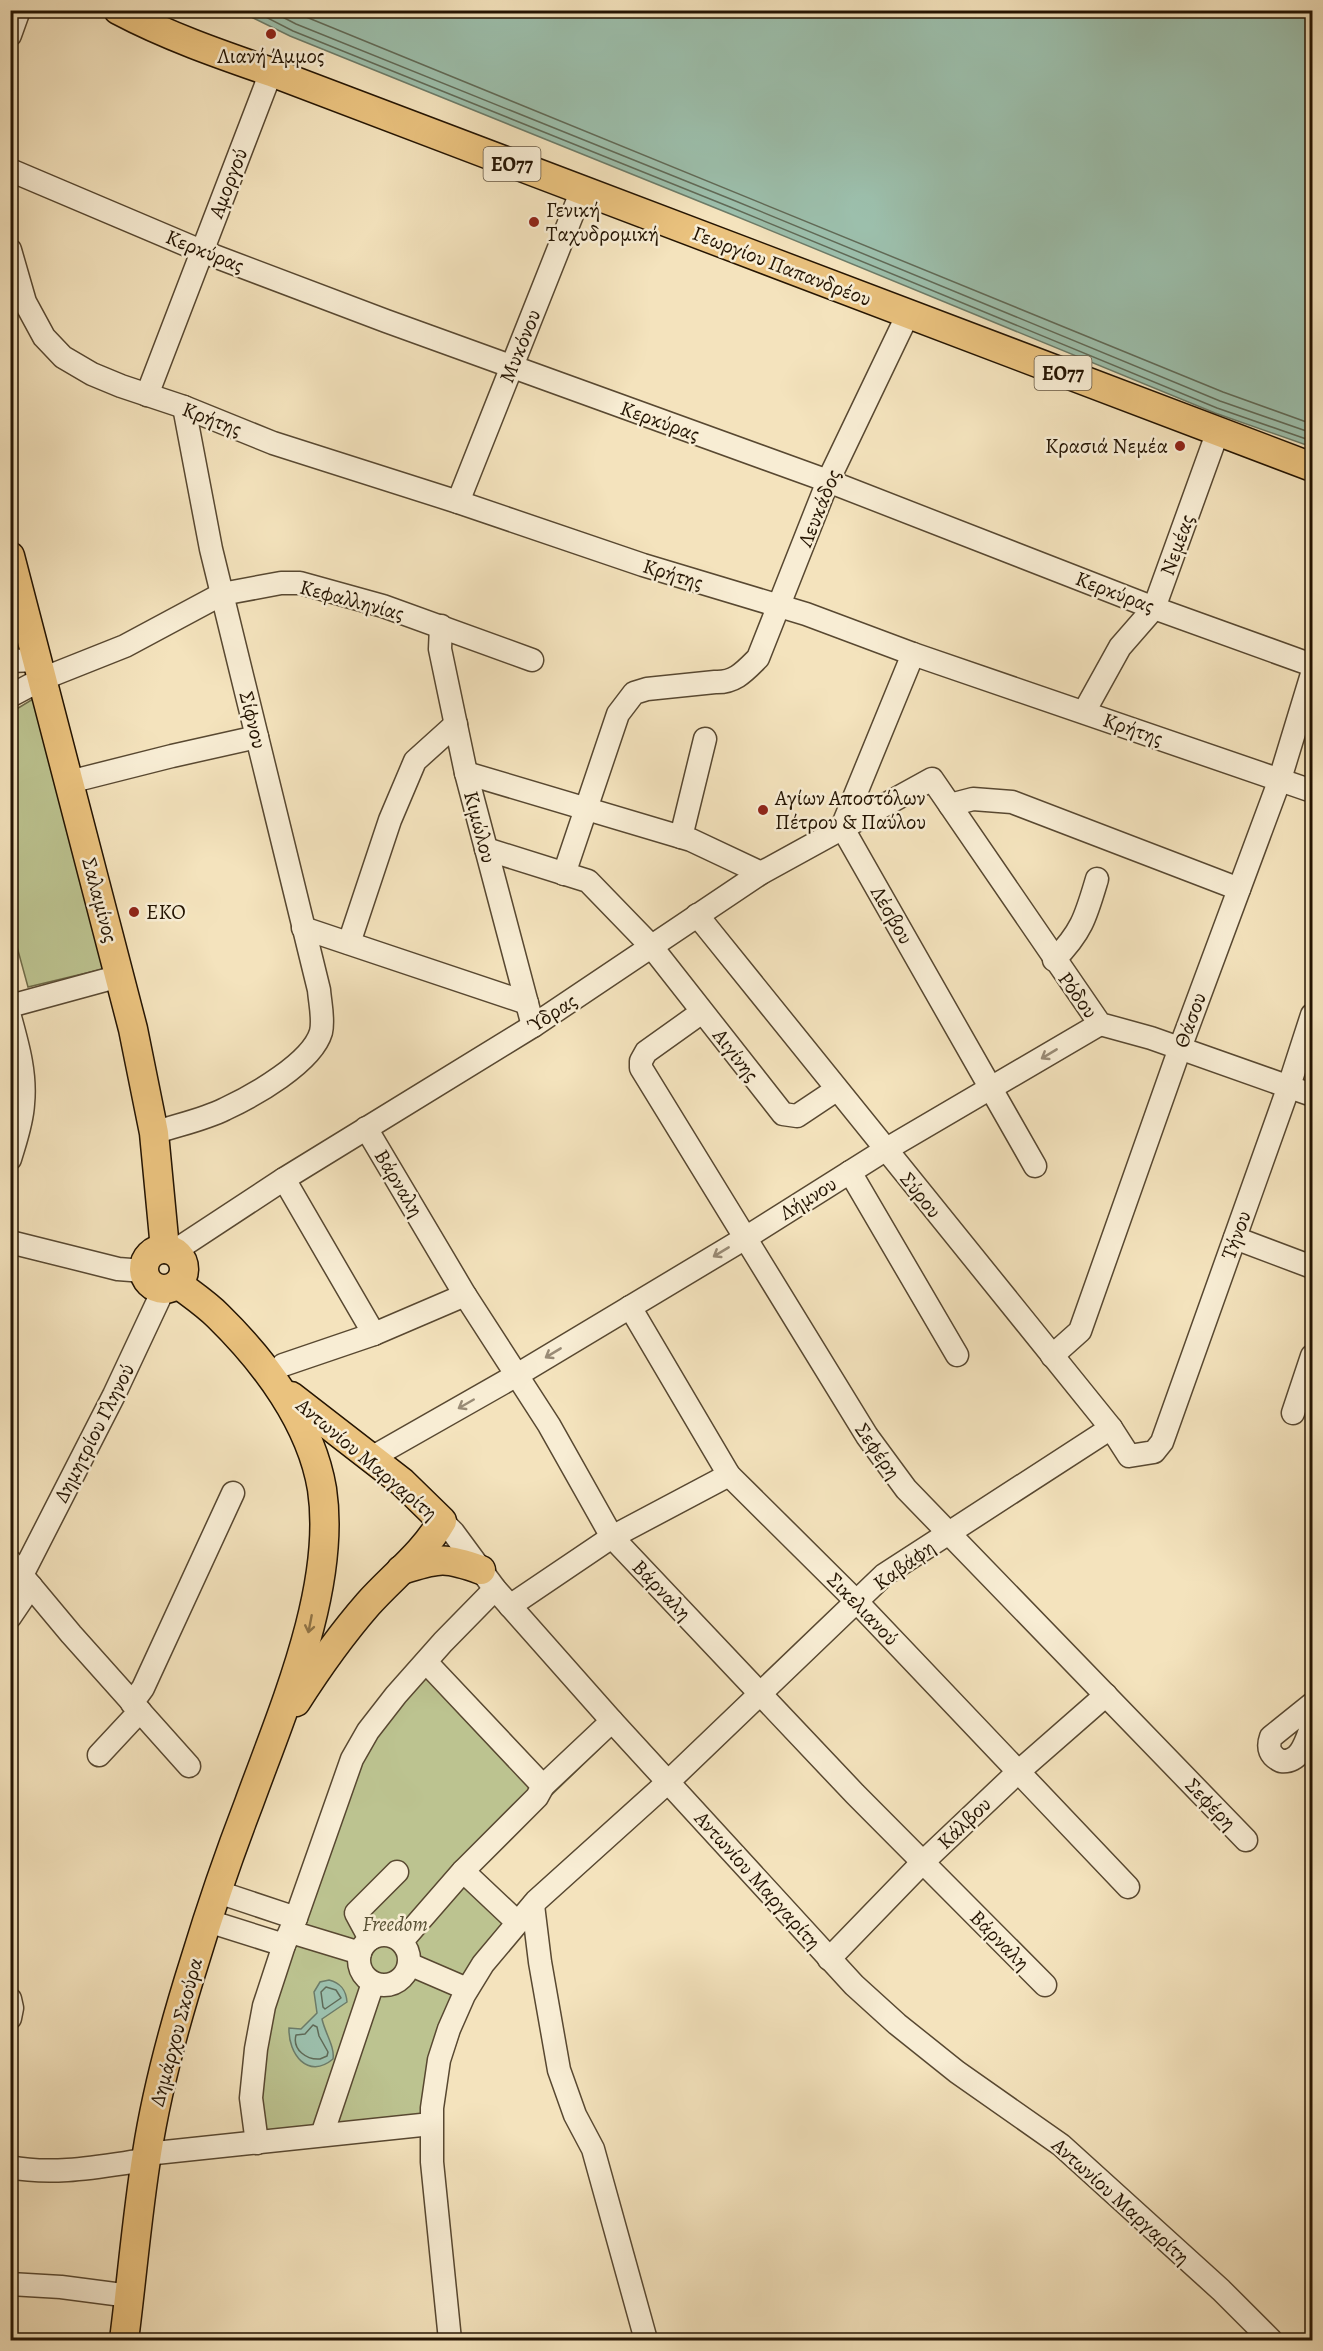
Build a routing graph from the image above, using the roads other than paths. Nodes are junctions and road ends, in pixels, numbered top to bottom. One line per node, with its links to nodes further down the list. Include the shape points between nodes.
1 (19, 10): 3 (street)
2 (118, 10): 4 (main road, Γεωργίου Παπανδρέου / ΕΟ77, via 169,35)
3 (10, 35)
4 (271, 72): 6 (main road, Γεωργίου Παπανδρέου / ΕΟ77); 8 (street, Αμοργού)
5 (10, 170): 8 (street, Κερκύρας)
6 (582, 190): 9 (main road, Γεωργίου Παπανδρέου / ΕΟ77); 10 (street, Μυκόνου)
7 (10, 250): 11 (street, Κρήτης, via 26,302 44,337 63,357 92,374)
8 (201, 251): 10 (street, Κερκύρας); 11 (street, Αμοργού)
9 (908, 314): 13 (main road, Γεωργίου Παπανδρέου / ΕΟ77); 15 (street, Λευκάδος)
10 (512, 367): 15 (street, Κερκύρας); 16 (street, Μυκόνου)
11 (147, 395): 12 (street, Κρήτης)
12 (184, 407): 16 (street, Κρήτης, via 273,443); 18 (street, Σίφνου)
13 (1218, 431): 14 (main road, Γεωργίου Παπανδρέου / ΕΟ77); 20 (street, Νεμέας)
14 (1312, 467)
15 (828, 481): 19 (street, Λευκάδος); 20 (street, Κερκύρας)
16 (458, 502): 19 (street, Κρήτης)
17 (10, 556): 25 (main road, Σαλαμίνος)
18 (222, 594): 21 (street, Κεφαλληνίας, via 300,583); 25 (street, Κεφαλληνίας, via 125,646); 30 (street, Σίφνου)
19 (780, 607): 22 (street, Κρήτης); 38 (street, Λευκάδος, via 758,658 727,683 634,693 618,714)
20 (1154, 608): 24 (street, Κερκύρας); 28 (street, Νεμέας, via 1120,647)
21 (441, 626): 23 (street, Κεφαλληνίας); 29 (street, Κιμώλου, via 440,648)
22 (913, 654): 28 (street, Κρήτης); 39 (street)
23 (532, 660)
24 (1312, 666)
25 (30, 667): 27 (street, Κεφαλληνίας); 35 (main road, Σαλαμίνος)
26 (1312, 674): 34 (street, Θάσου)
27 (10, 696)
28 (1084, 712): 34 (street, Κρήτης)
29 (456, 724): 32 (street, Κιμώλου); 48 (street, via 416,761 390,820)
30 (257, 737): 35 (street); 47 (street, Σίφνου)
31 (705, 739): 40 (street)
32 (466, 773): 38 (street); 41 (street, Κιμώλου)
33 (932, 779): 37 (street, Ρόδου); 39 (street, Ύδρας)
34 (1280, 779): 36 (street, Κρήτης); 45 (street, Θάσου)
35 (69, 782): 51 (main road, Σαλαμίνος)
36 (1312, 791)
37 (950, 805): 45 (street, via 973,799 1012,802); 50 (street, Ρόδου)
38 (586, 808): 40 (street); 43 (street, Λευκάδος)
39 (842, 827): 42 (street, Ύδρας); 61 (street, Λέσβου)
40 (681, 837): 42 (street)
41 (486, 849): 43 (street, Αιγίνης); 52 (street, Κιμώλου)
42 (761, 873): 46 (street, Ύδρας)
43 (564, 874): 49 (street, Αιγίνης, via 588,881)
44 (1097, 879): 50 (street, via 1083,924)
45 (1239, 889): 59 (street, Θάσου)
46 (697, 915): 49 (street, Ύδρας); 62 (street, Σύρου)
47 (303, 928): 48 (street); 65 (street, Σίφνου, via 322,1016 321,1032 312,1048 264,1088 223,1110)
48 (349, 943): 52 (street)
49 (651, 946): 54 (street, Αιγίνης); 58 (street, Ύδρας)
50 (1054, 960): 57 (street, Ρόδου)
51 (120, 976): 53 (street); 65 (main road, Σαλαμίνος)
52 (527, 1003): 58 (street, Κιμώλου)
53 (10, 1006)
54 (702, 1012): 62 (street, Αιγίνης, via 783,1114 797,1116); 71 (street, Σεφέρη, via 646,1052 641,1065)
55 (1312, 1015): 60 (street, Τήνου)
56 (10, 1017): 67 (street, via 24,1086 23,1111)
57 (1100, 1024): 59 (street, Ρόδου); 61 (street, Λήμνου, one-way to 61)
58 (533, 1026): 64 (street, Ύδρας)
59 (1180, 1048): 60 (street, Ρόδου); 81 (street, Θάσου, via 1080,1331)
60 (1289, 1086): 63 (street, Ρόδου); 72 (street, Τήνου)
61 (991, 1089): 66 (street, Λήμνου); 68 (street, Λέσβου)
62 (836, 1090): 66 (street, Σύρου)
63 (1312, 1095)
64 (366, 1128): 70 (street, Ύδρας); 77 (street, Βάρναλη)
65 (154, 1133): 74 (main road, Σαλαμίνος)
66 (885, 1150): 69 (street, Λήμνου); 81 (street, Σύρου)
67 (10, 1159)
68 (1035, 1166)
69 (849, 1172): 71 (street, Λήμνου); 80 (street)
70 (284, 1179): 74 (street, Ύδρας); 79 (street)
71 (747, 1237): 78 (street, Λήμνου, one-way to 78); 94 (street, Σεφέρη, via 867,1436 899,1481)
72 (1235, 1238): 75 (street); 89 (street, Τήνου, via 1162,1442)
73 (10, 1242): 76 (street)
74 (169, 1250): 76 (main road, Σαλαμίνος, via 182,1260 182,1279)
75 (1312, 1267)
76 (161, 1282): 83 (main road, via 217,1315); 97 (street, Δημητρίου Γληνού, via 159,1299 114,1395)
77 (465, 1295): 79 (street); 84 (street, Βάρναλη)
78 (630, 1307): 84 (street, Λήμνου, one-way to 84); 91 (street, Σικελιανού)
79 (374, 1334): 83 (street)
80 (957, 1355)
81 (1052, 1356): 86 (street, Σύρου)
82 (1312, 1356): 85 (street)
83 (281, 1375): 87 (main road, Αντωνίου Μαργαρίτη); 88 (main road)
84 (517, 1375): 90 (street, Λήμνου, one-way to 90); 95 (street, Βάρναλη)
85 (1293, 1413)
86 (1111, 1428): 89 (street, Σύρου, via 1130,1456); 94 (street, Καβάφη)
87 (334, 1431): 88 (main road, via 319,1439); 90 (main road, Αντωνίου Μαργαρίτη)
88 (313, 1452): 98 (main road, via 323,1504)
89 (1154, 1452)
90 (371, 1458): 93 (main road, Αντωνίου Μαργαρίτη)
91 (729, 1474): 95 (street); 100 (street, Σικελιανού)
92 (233, 1493): 108 (street)
93 (442, 1521): 96 (main road); 99 (street, Αντωνίου Μαργαρίτη)
94 (948, 1533): 100 (street, Καβάφη, via 884,1575); 106 (street, Σεφέρη)
95 (612, 1537): 102 (street); 105 (street, Βάρναλη)
96 (401, 1570): 99 (main road, via 448,1560); 101 (main road)
97 (21, 1574): 103 (street, Δημητρίου Γληνού); 108 (street)
98 (319, 1579): 101 (main road, via 326,1599 337,1610 353,1611); 111 (main road, one-way to 111, via 308,1634)
99 (488, 1579): 102 (street, Αντωνίου Μαργαρίτη); 104 (street)
100 (857, 1602): 105 (street, Καβάφη); 114 (street, Σικελιανού)
101 (366, 1606): 111 (main road, via 315,1672)
102 (510, 1606): 109 (street, Αντωνίου Μαργαρίτη)
103 (10, 1617)
104 (426, 1662): 116 (street); 126 (street, via 368,1731 352,1759)
105 (760, 1693): 115 (street, Καβάφη); 118 (street, Βάρναλη)
106 (1106, 1695): 114 (street, Κάλβου); 117 (street, Σεφέρη)
107 (1312, 1704): 110 (street, via 1271,1737 1272,1755 1281,1761 1294,1759)
108 (136, 1707): 112 (street); 113 (street)
109 (612, 1721): 115 (street, Αντωνίου Μαργαρίτη); 116 (street)
110 (1312, 1725)
111 (276, 1735): 122 (main road, Δημάρχου Σκούρα)
112 (99, 1755)
113 (189, 1766)
114 (1018, 1772): 118 (street, Κάλβου); 121 (street, Σικελιανού)
115 (668, 1782): 123 (street, Καβάφη); 129 (street, Αντωνίου Μαργαρίτη)
116 (543, 1786): 119 (street, via 537,1797 505,1821)
117 (1246, 1840)
118 (923, 1862): 129 (street, Κάλβου); 132 (street, Βάρναλη)
119 (463, 1871): 125 (street); 127 (street)
120 (397, 1872): 128 (street, via 356,1913)
121 (1128, 1887)
122 (218, 1892): 124 (main road, Δημάρχου Σκούρα); 126 (street)
123 (533, 1905): 125 (street, Καβάφη); 145 (street, via 559,2070 575,2115 593,2149)
124 (208, 1921): 126 (street); 139 (main road, Δημάρχου Σκούρα, via 156,2104)
125 (517, 1922): 133 (street, Καβάφη)
126 (290, 1932): 128 (street); 138 (street, via 264,2006 256,2049 251,2097)
127 (402, 1941): 128 (street, via 387,1934); 130 (street)
128 (365, 1946): 131 (street, via 361,1970)
129 (829, 1959): 146 (street, Αντωνίου Μαργαρίτη, via 897,2024 957,2072 1061,2145)
130 (409, 1964): 131 (street, via 396,1983); 133 (street)
131 (373, 1983): 137 (street)
132 (1045, 1985)
133 (468, 1989): 136 (street, Καβάφη, via 439,2060)
134 (10, 2000): 135 (street)
135 (10, 2018)
136 (431, 2124): 137 (street); 144 (street, Καβάφη)
137 (322, 2135): 138 (street)
138 (257, 2143): 139 (street)
139 (146, 2157): 140 (street, via 74,2170); 142 (main road, Δημάρχου Σκούρα)
140 (10, 2167)
141 (10, 2284): 142 (street)
142 (130, 2296): 143 (main road, Δημάρχου Σκούρα)
143 (124, 2340)
144 (450, 2340)
145 (646, 2340)
146 (1272, 2340)

